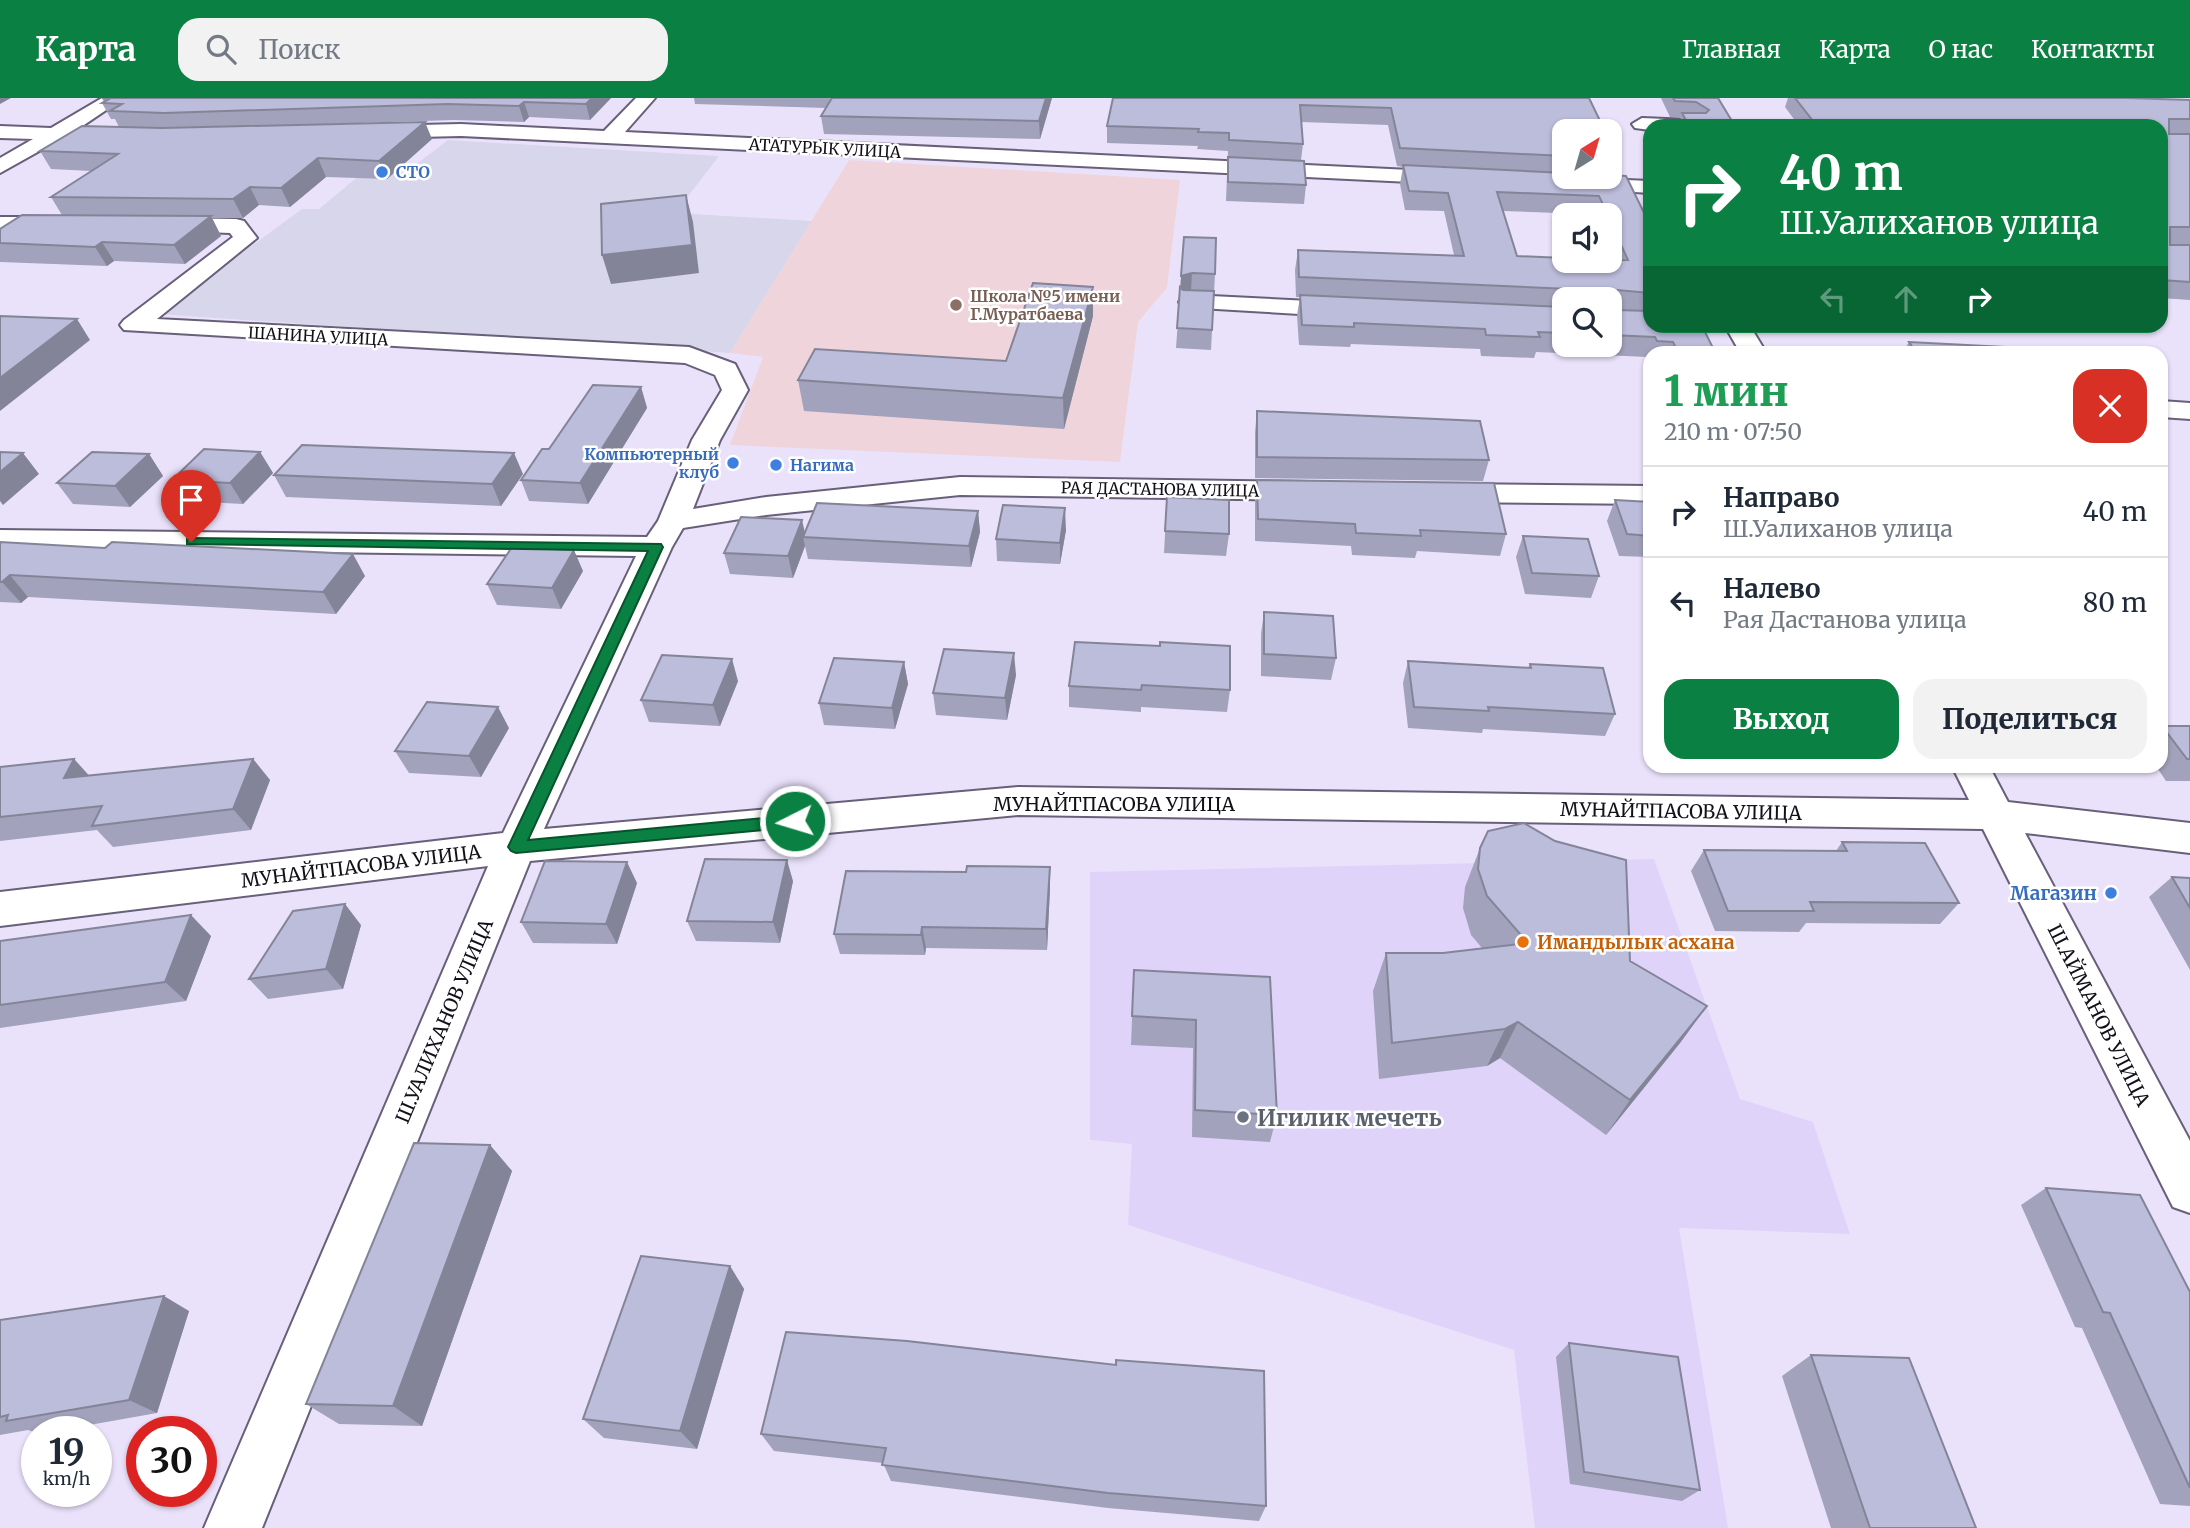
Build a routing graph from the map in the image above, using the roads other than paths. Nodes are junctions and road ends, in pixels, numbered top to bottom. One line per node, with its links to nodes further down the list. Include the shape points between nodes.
1 (115, 98): 5 (street)
2 (646, 98): 7 (street)
3 (0, 132): 5 (street)
4 (351, 133): 7 (street, АТАТУРЫК УЛИЦА, via 461,130)
5 (54, 134): 6 (street); 8 (street)
6 (146, 136)
7 (609, 137): 9 (street, АТАТУРЫК УЛИЦА)
8 (0, 167)
9 (1470, 179)
10 (1622, 186): 11 (street)
11 (1643, 187)
12 (0, 223): 13 (street)
13 (80, 224)
14 (134, 224): 22 (street, ШАНИНА УЛИЦА, via 236,226 246,238 133,325 689,355 726,370 735,390 706,440)
15 (1191, 302): 16 (street)
16 (1373, 311)
17 (2168, 410): 18 (street)
18 (2190, 411)
19 (1333, 491): 22 (street, РАЯ ДАСТАНОВА УЛИЦА, via 960,486 766,506)
20 (1415, 492): 21 (street)
21 (1643, 495)
22 (664, 534): 23 (street, РАЯ ДАСТАНОВА УЛИЦА); 27 (street, Ш.УАЛИХАНОВ УЛИЦА)
23 (0, 540)
24 (1974, 773): 25 (street, Ш.АЙМАНОВ УЛИЦА)
25 (1995, 815): 26 (street, МУНАЙТПАСОВА УЛИЦА); 27 (street, МУНАЙТПАСОВА УЛИЦА, via 1018,801); 29 (street, Ш.АЙМАНОВ УЛИЦА)
26 (2190, 838)
27 (516, 847): 28 (street, МУНАЙТПАСОВА УЛИЦА); 30 (street, Ш.УАЛИХАНОВ УЛИЦА)
28 (0, 909)
29 (2190, 1190)
30 (233, 1528)

